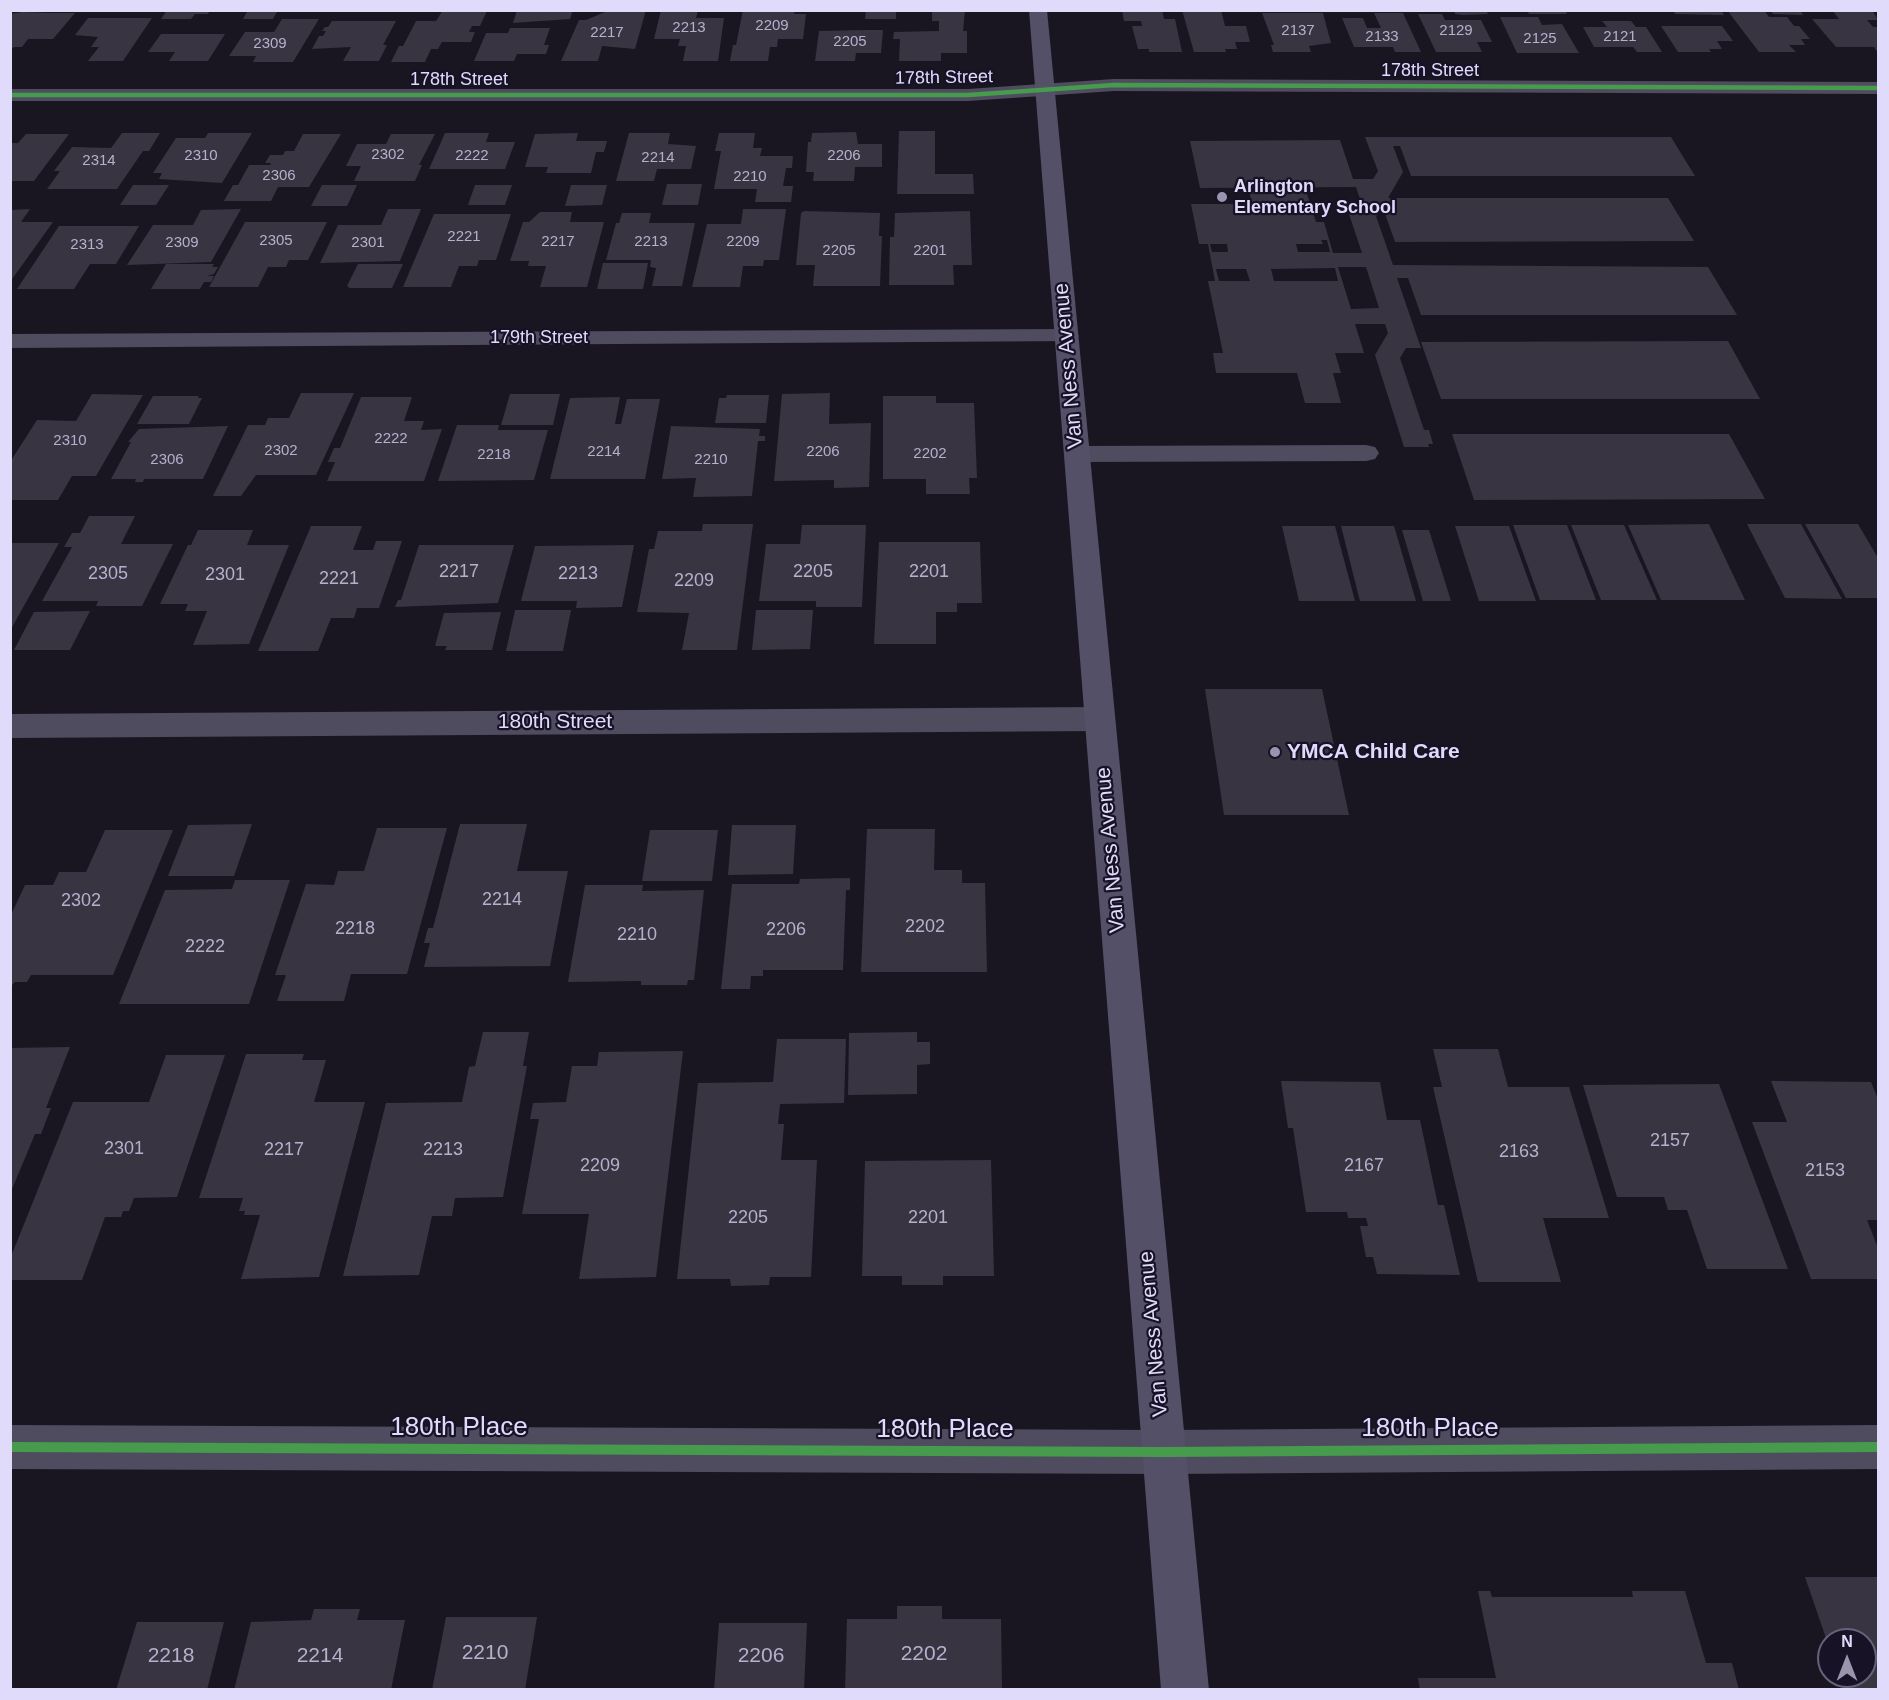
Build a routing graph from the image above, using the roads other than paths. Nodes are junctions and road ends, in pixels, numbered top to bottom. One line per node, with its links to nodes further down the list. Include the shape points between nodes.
1 (1038, 10): 3 (main road, Van Ness Avenue)
2 (1878, 88): 3 (street, 178th Street, via 1114,85)
3 (1045, 89): 4 (street, 178th Street, via 968,95); 5 (main road, Van Ness Avenue)
4 (10, 95)
5 (1067, 336): 6 (street, 179th Street); 8 (main road, Van Ness Avenue)
6 (10, 341)
7 (1366, 453): 8 (street)
8 (1077, 454): 9 (main road, Van Ness Avenue)
9 (1100, 719): 10 (street, 180th Street); 13 (main road, Van Ness Avenue)
10 (10, 726)
11 (10, 1447): 13 (street, 180th Place)
12 (1878, 1447): 13 (street, 180th Place)
13 (1165, 1452): 14 (main road, Van Ness Avenue)
14 (1185, 1689)

